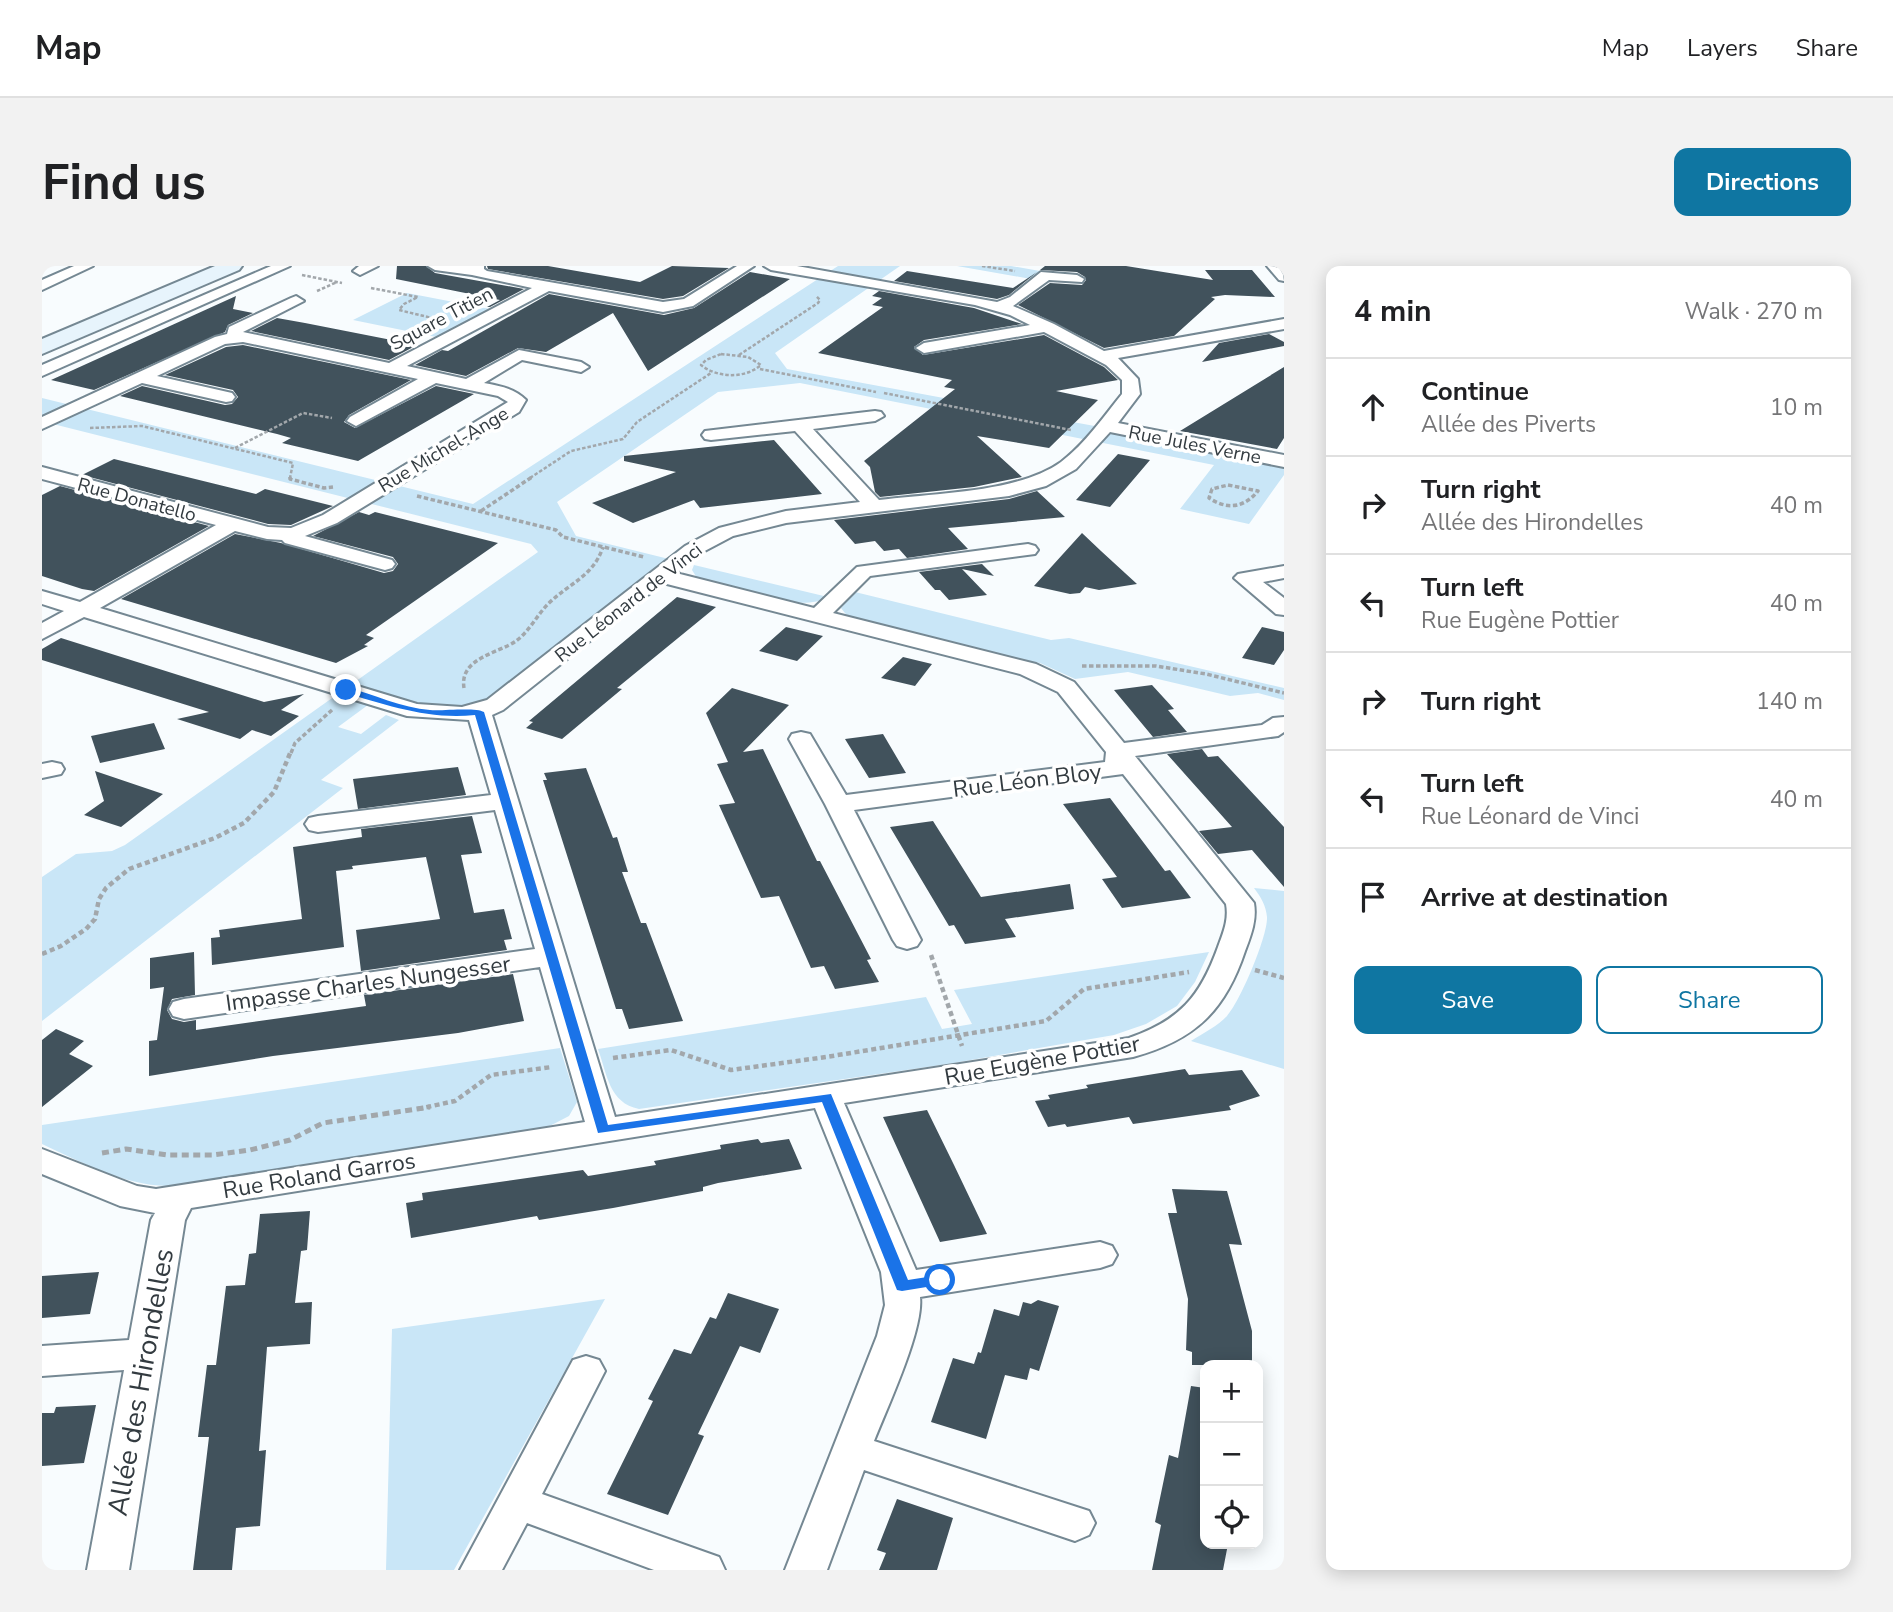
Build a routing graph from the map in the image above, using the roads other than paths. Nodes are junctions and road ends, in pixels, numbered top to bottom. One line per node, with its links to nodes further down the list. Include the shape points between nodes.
1 (86, 266): 11 (street)
2 (232, 266): 18 (main road)
3 (435, 266): 8 (street)
4 (747, 266): 12 (street, via 676,306)
5 (771, 266): 14 (street, Rue Léonard de Vinci)
6 (1274, 266): 9 (street)
7 (279, 268): 23 (street)
8 (476, 268): 12 (street, via 484,275)
9 (1284, 277)
10 (1076, 279): 14 (street, via 1046,275)
11 (42, 285)
12 (547, 286): 22 (street, Square Titien)
13 (296, 301): 17 (street, via 235,330)
14 (998, 307): 16 (street, Rue Léonard de Vinci)
15 (1284, 324): 20 (street)
16 (1048, 327): 19 (street); 20 (street, Rue Léonard de Vinci)
17 (235, 338): 22 (street, Rue Michel-Ange); 25 (street, Rue Michel-Ange, via 221,340)
18 (42, 346)
19 (924, 348)
20 (1102, 356): 32 (street, Rue Léonard de Vinci, via 1121,368 1132,387)
21 (581, 367): 26 (street, via 519,355)
22 (391, 368): 24 (street, Rue Michel-Ange)
23 (42, 371)
24 (434, 377): 26 (street, Rue Michel-Ange); 30 (street)
25 (141, 378): 27 (street); 29 (street, Rue Michel-Ange)
26 (469, 384): 38 (street, Rue Michel-Ange, via 513,396 516,403 330,519)
27 (226, 397)
28 (875, 416): 31 (street)
29 (49, 420)
30 (356, 421)
31 (800, 425): 33 (street); 36 (street)
32 (1102, 431): 34 (street, Rue Jules Verne); 36 (street, Rue Léonard de Vinci, via 1069,465 1039,482 1009,490)
33 (711, 435)
34 (1284, 461)
35 (42, 473): 37 (street, Rue Donatello)
36 (874, 506): 41 (street, Rue Léonard de Vinci, via 736,528)
37 (231, 524): 38 (street, Rue Michel-Ange); 44 (street)
38 (291, 534): 40 (street, via 292,539)
39 (1028, 550): 46 (street, via 864,571)
40 (386, 564)
41 (654, 567): 46 (street, Rue Eugène Pottier); 48 (street, Rue Léonard de Vinci, via 508,697)
42 (1284, 572): 45 (street, via 1245,578)
43 (42, 597): 44 (street, Rue Léonard de Vinci)
44 (81, 609): 47 (street); 48 (street, Rue Léonard de Vinci, via 424,713)
45 (1284, 609)
46 (818, 616): 51 (street, Rue Eugène Pottier, via 1049,677 1066,687)
47 (42, 632)
48 (479, 712): 52 (street)
49 (1281, 723): 51 (street, Rue Léon Bloy, via 1269,731)
50 (801, 739): 53 (street)
51 (1118, 751): 53 (street, Rue Léon Bloy, via 1117,768); 58 (street, Rue Eugène Pottier, via 1240,903 1240,924 1228,963 1202,1009 1165,1036 1133,1046)
52 (507, 801): 54 (street); 56 (street)
53 (838, 804): 55 (street)
54 (318, 824)
55 (907, 940)
56 (552, 956): 57 (street, Impasse Charles Nungesser); 59 (street)
57 (184, 1009)
58 (826, 1097): 59 (street, Rue Eugène Pottier); 63 (street)
59 (603, 1130): 61 (street, Rue Roland Garros)
60 (42, 1161): 61 (street, Rue Roland Garros, via 140,1200)
61 (180, 1198): 64 (street, Allée des Hirondelles, via 168,1220)
62 (1100, 1255): 63 (street)
63 (902, 1286): 67 (street, via 903,1305 895,1336)
64 (143, 1354): 65 (street); 70 (street, Allée des Hirondelles)
65 (42, 1361)
66 (586, 1371): 68 (street)
67 (852, 1450): 69 (street); 73 (street)
68 (517, 1502): 71 (street); 72 (street)
69 (1075, 1523)
70 (108, 1570)
71 (481, 1570)
72 (704, 1570)
73 (806, 1570)

